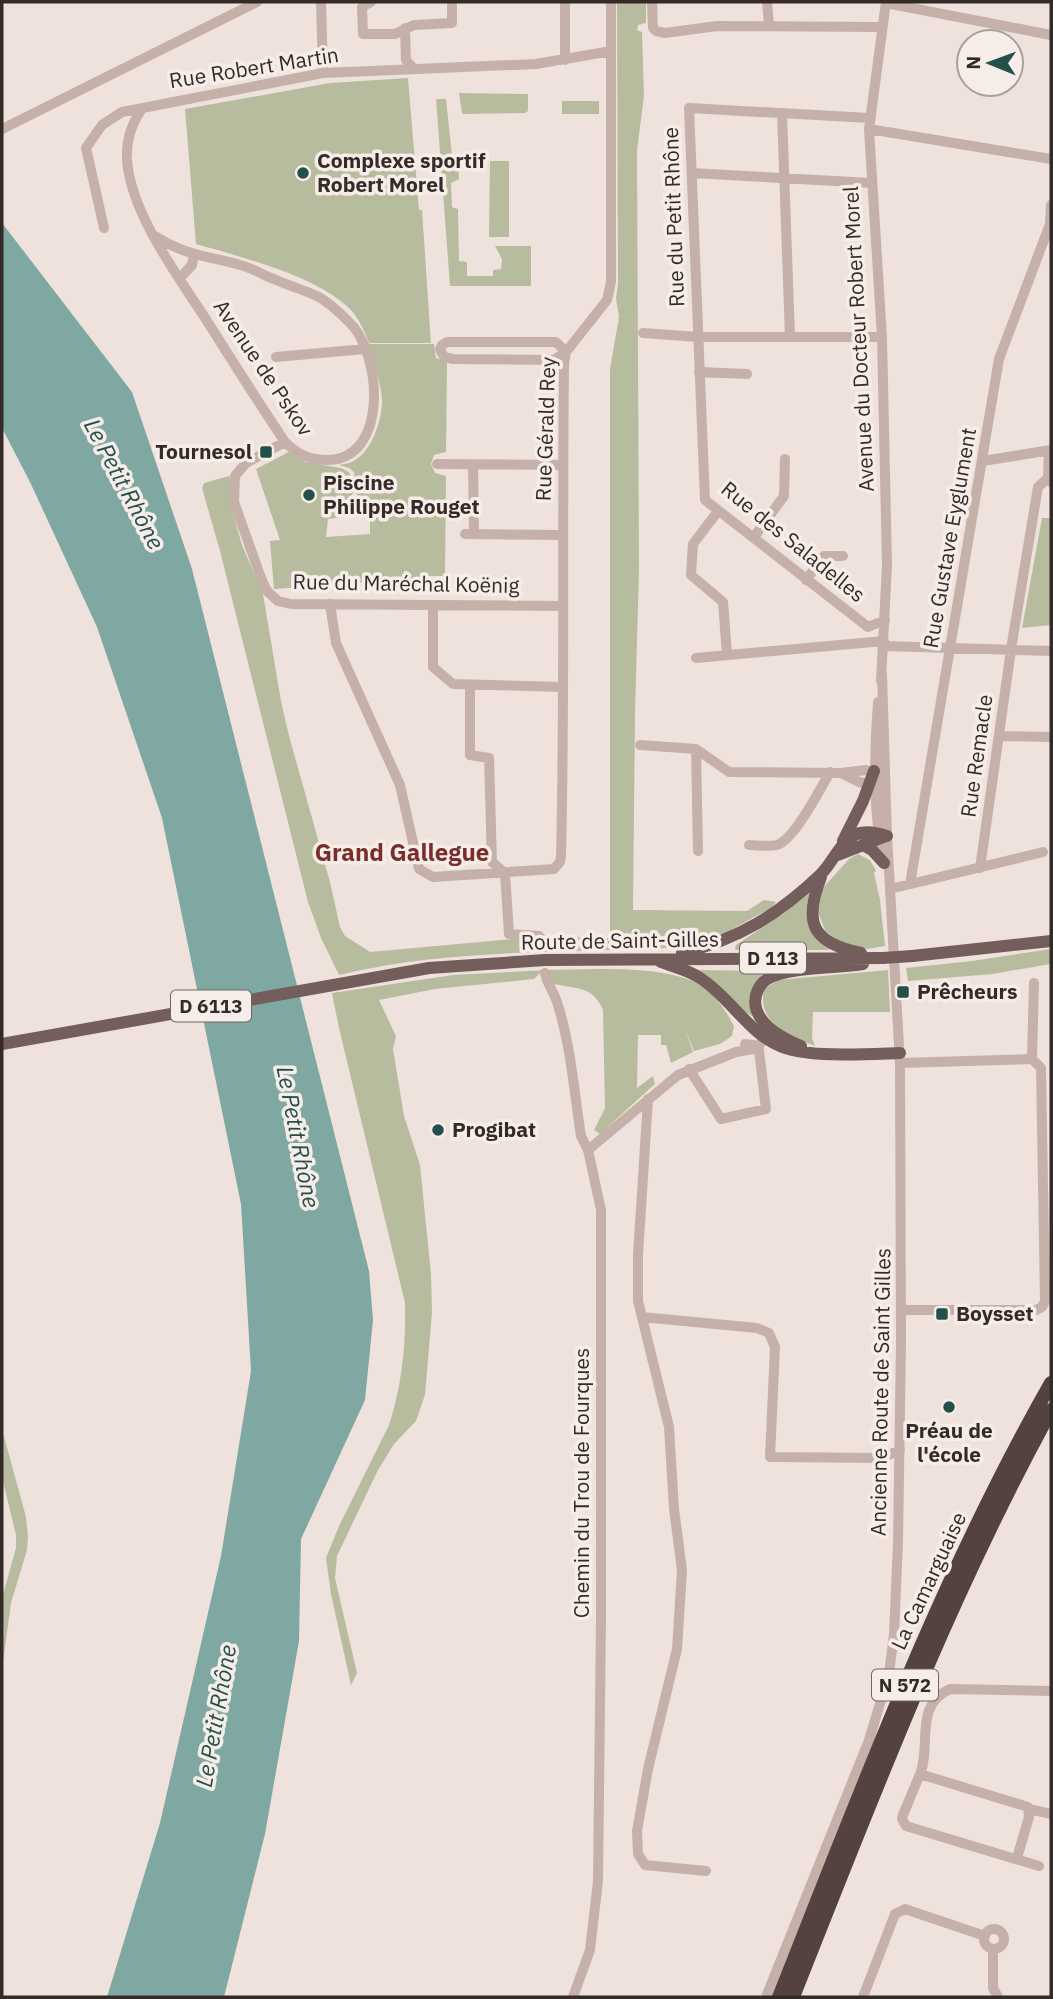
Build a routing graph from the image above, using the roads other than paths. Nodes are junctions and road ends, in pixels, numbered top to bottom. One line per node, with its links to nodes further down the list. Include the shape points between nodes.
1 (257, 2): 21 (street)
2 (321, 2): 17 (street)
3 (371, 2): 12 (street, via 362,7 363,34 395,34)
4 (452, 2): 12 (street, via 452,23)
5 (565, 2): 15 (street)
6 (611, 2): 14 (street, Rue Gérald Rey)
7 (652, 2): 10 (street, via 653,28 665,33)
8 (767, 2): 10 (street)
9 (886, 2): 11 (street, Avenue du Docteur Robert Morel); 13 (street)
10 (769, 25): 11 (street)
11 (881, 27): 20 (street, Avenue du Docteur Robert Morel)
12 (405, 28): 16 (street, via 406,60)
13 (1051, 35)
14 (611, 51): 15 (street, Rue Robert Martin); 37 (street, Rue Gérald Rey, via 611,282 607,300)
15 (565, 60): 16 (street, Rue Robert Martin)
16 (414, 69): 17 (street, Rue Robert Martin)
17 (323, 73): 18 (street, Rue Robert Martin)
18 (141, 110): 28 (street, Rue Robert Martin, via 122,112 108,120 86,148); 29 (street, Avenue de Pskov, via 131,126 127,162)
19 (782, 113): 20 (street, Rue du Petit Rhône); 23 (street, Rue du Petit Rhône, via 690,108); 24 (street)
20 (869, 123): 22 (street, Rue du Petit Rhône); 25 (street, Avenue du Docteur Robert Morel)
21 (2, 129)
22 (1051, 159)
23 (692, 173): 24 (street); 33 (street, Rue du Petit Rhône)
24 (785, 179): 25 (street); 34 (street)
25 (871, 183): 35 (street, Avenue du Docteur Robert Morel)
26 (1051, 205): 27 (street, Rue Gustave Eyglument)
27 (1050, 224): 44 (street, Rue Gustave Eyglument, via 999,359)
28 (104, 228)
29 (155, 236): 30 (street, Avenue de Pskov); 31 (street, Avenue de Pskov)
30 (194, 254): 31 (street, via 192,265); 36 (street, Avenue de Pskov, via 243,265 321,298 351,323)
31 (180, 278): 41 (street, Avenue de Pskov)
32 (643, 333): 33 (street)
33 (698, 337): 34 (street); 39 (street, Rue des Saladelles)
34 (790, 337): 35 (street)
35 (882, 337): 57 (street, Avenue du Docteur Robert Morel)
36 (365, 349): 38 (street); 41 (street, Avenue de Pskov, via 375,401 359,445 336,460 313,460)
37 (566, 352): 37 (street, via 556,342 452,341 440,349 444,357 453,359 554,360); 47 (street, Rue Gérald Rey)
38 (276, 358)
39 (699, 372): 40 (street); 49 (street, Rue des Saladelles, via 705,500)
40 (747, 374)
41 (285, 442): 54 (street, Rue du Maréchal Koënig, via 246,463 236,475 234,502 267,591 278,601 291,604)
42 (1050, 450): 44 (street); 48 (street)
43 (785, 459): 51 (street, via 784,496)
44 (983, 461): 61 (street, Rue Gustave Eyglument)
45 (437, 464): 46 (street)
46 (473, 465): 47 (street); 50 (street, via 469,534)
47 (562, 465): 50 (street, Rue Gérald Rey)
48 (1049, 480): 62 (street, Rue Remacle, via 1038,487)
49 (718, 511): 51 (street, Rue des Saladelles); 64 (street, via 693,544 691,575 723,602)
50 (562, 535): 56 (street, Rue Gérald Rey)
51 (754, 537): 53 (street, Rue des Saladelles)
52 (843, 556): 53 (street, via 824,556)
53 (806, 580): 58 (street, Rue des Saladelles)
54 (330, 604): 55 (street, Rue du Maréchal Koënig); 84 (street, via 336,643 400,785 419,869 433,877)
55 (433, 605): 56 (street, Rue du Maréchal Koënig); 67 (street, via 433,667 453,684)
56 (562, 606): 68 (street, Rue Gérald Rey)
57 (885, 620): 58 (street, Rue des Saladelles); 60 (street, Avenue du Docteur Robert Morel)
58 (867, 627): 59 (street)
59 (865, 642): 60 (street); 64 (street)
60 (884, 644): 61 (street); 66 (street, Avenue du Docteur Robert Morel)
61 (951, 649): 62 (street); 86 (street, Rue Gustave Eyglument)
62 (1011, 650): 63 (street); 69 (street, Rue Remacle)
63 (1051, 651)
64 (727, 655): 65 (street)
65 (696, 658)
66 (882, 674): 73 (street, Avenue du Docteur Robert Morel); 75 (street, Avenue du Docteur Robert Morel)
67 (470, 685): 68 (street); 84 (street, via 470,755 489,758 492,862)
68 (562, 687): 84 (street, Rue Gérald Rey, via 561,856 554,869)
69 (999, 736): 70 (street); 83 (street, Rue Remacle)
70 (1051, 737)
71 (640, 745): 72 (street)
72 (696, 749): 74 (street, via 729,772); 80 (street)
73 (874, 771): 74 (street); 75 (main road)
74 (835, 773): 75 (street); 77 (street, via 787,838 778,845)
75 (876, 784): 76 (street, Avenue du Docteur Robert Morel); 79 (main road)
76 (881, 836): 78 (main road); 79 (main road, via 865,832); 82 (street, Avenue du Docteur Robert Morel); 87 (street, Avenue du Docteur Robert Morel)
77 (748, 845)
78 (863, 845): 79 (main road); 82 (main road)
79 (840, 849): 85 (main road)
80 (698, 851)
81 (1043, 852): 83 (street)
82 (884, 863): 87 (street, Avenue du Docteur Robert Morel)
83 (980, 868): 86 (street)
84 (505, 873): 89 (street, via 509,934 539,936)
85 (822, 873): 90 (main road, via 811,905 820,935 830,944); 91 (main road, via 778,911 737,936)
86 (910, 884): 87 (street)
87 (890, 889): 92 (street, Avenue du Docteur Robert Morel)
88 (1051, 941): 90 (main road, Route de Saint-Gilles / D 113, bridge)
89 (546, 946)
90 (883, 958): 91 (main road, Route de Saint-Gilles / D 113); 95 (main road, via 768,977 755,999)
91 (652, 959): 95 (main road, via 700,978); 96 (main road, Route de Saint-Gilles / D 6113, via 487,962 429,968)
92 (896, 968): 99 (street, Ancienne Route de Saint Gilles)
93 (545, 973): 104 (street, Chemin du Trou de Fourques, via 559,1011)
94 (1034, 983): 100 (street)
95 (761, 1034): 97 (street); 97 (street); 98 (street); 99 (main road, via 818,1052); 101 (street, via 766,1109 721,1119)
96 (2, 1044)
97 (745, 1044): 98 (street)
98 (736, 1052): 101 (street)
99 (900, 1058): 100 (street); 106 (street, Ancienne Route de Saint Gilles)
100 (1032, 1059): 103 (street, via 1041,1068)
101 (689, 1069): 102 (street)
102 (648, 1099): 104 (street); 107 (street, via 638,1255)
103 (1047, 1131): 105 (street)
104 (588, 1150): 120 (street, Chemin du Trou de Fourques, via 601,1210 598,1881 590,1950)
105 (1048, 1301): 106 (street, via 1035,1310)
106 (902, 1310): 110 (street, Ancienne Route de Saint Gilles)
107 (642, 1317): 110 (street, via 769,1333 775,1347 770,1457 882,1458); 117 (street, via 668,1427 682,1570 677,1649 648,1769 637,1831 638,1854 645,1865)
108 (1051, 1383): 122 (highway, La Camarguaise / N 572, via 946,1589)
109 (1051, 1410): 123 (highway, La Camarguaise / N 572, via 952,1607)
110 (900, 1450): 121 (street, Ancienne Route de Saint Gilles, via 889,1674 869,1740)
111 (1051, 1691): 112 (street, via 942,1692 934,1698 923,1731 925,1763)
112 (920, 1774): 113 (street); 115 (street, via 903,1815 906,1826)
113 (1029, 1809): 114 (street); 115 (street)
114 (1051, 1814)
115 (1017, 1858): 116 (street)
116 (1039, 1866)
117 (706, 1871)
118 (985, 1936): 119 (street); 119 (street, via 993,1930 1002,1933 1002,1945); 124 (street, via 905,1909 895,1914)
119 (993, 1949): 125 (street, via 993,1989)
120 (573, 1997)
121 (766, 1997)
122 (779, 1997)
123 (793, 1997)
124 (863, 1997)
125 (998, 1997)

